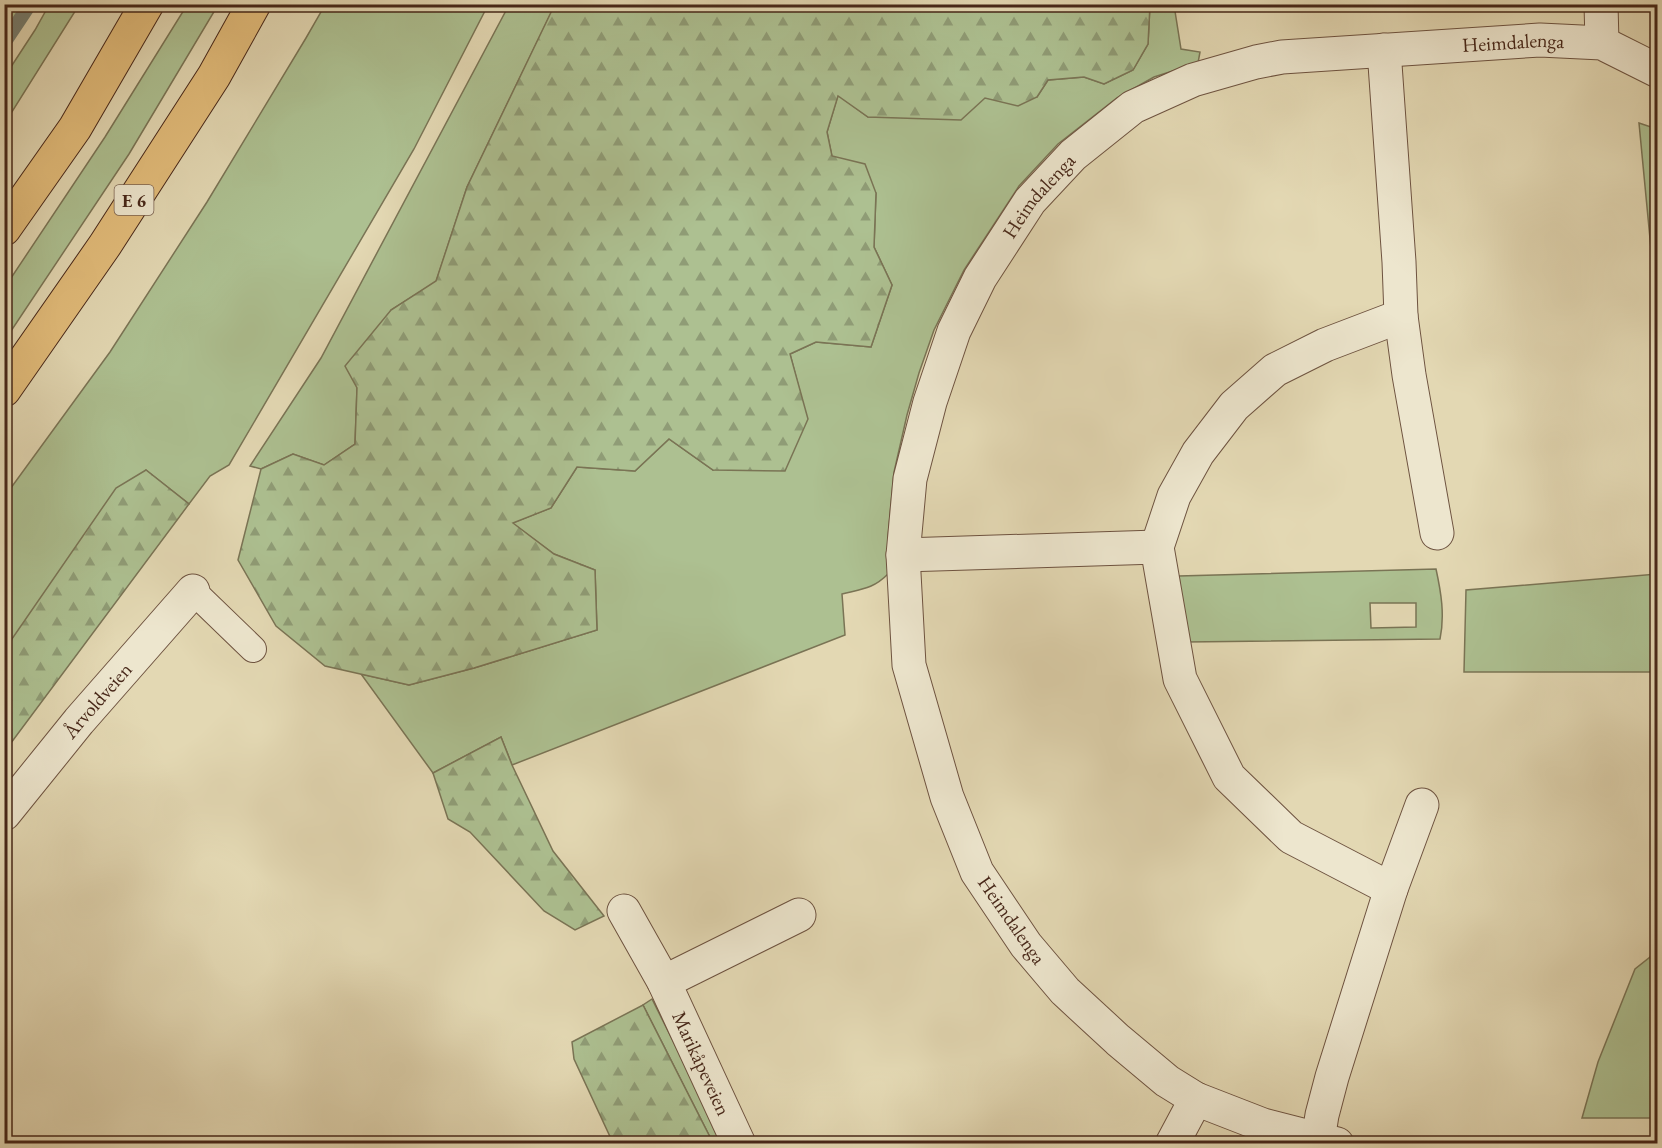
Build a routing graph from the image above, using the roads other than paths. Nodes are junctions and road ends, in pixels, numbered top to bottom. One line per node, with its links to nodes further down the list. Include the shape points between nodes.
1 (147, 4): 7 (highway, via 75,128)
2 (254, 4): 9 (highway, E 6, via 214,76 105,245)
3 (1601, 4): 4 (street)
4 (1602, 44): 5 (street, Heimdalenga, via 1540,40); 6 (street)
5 (1384, 50): 8 (street); 12 (street, Heimdalenga, via 1282,57 1193,80 1133,107 1073,155 1030,201 980,278 954,331 910,479)
6 (1658, 71)
7 (4, 229)
8 (1401, 316): 10 (street); 11 (street, via 1325,345 1275,370 1234,406 1198,453 1174,496)
9 (4, 390)
10 (1437, 533)
11 (1157, 547): 12 (street); 17 (street, via 1180,679 1228,777 1291,837)
12 (903, 555): 21 (street, Heimdalenga, via 909,665 947,797 977,872 1026,945 1065,991 1159,1074)
13 (193, 591): 14 (lane); 16 (street, Årvoldveien)
14 (253, 649)
15 (1422, 805): 17 (street, Heimdalenga)
16 (4, 814)
17 (1391, 889): 22 (street, Heimdalenga, via 1322,1115)
18 (624, 911): 20 (street, Marikåpeveien)
19 (799, 915): 20 (street)
20 (664, 982): 23 (street, Marikåpeveien)
21 (1196, 1099): 22 (street, Heimdalenga, via 1263,1125); 24 (street)
22 (1328, 1142)
23 (739, 1143)
24 (1172, 1143)

